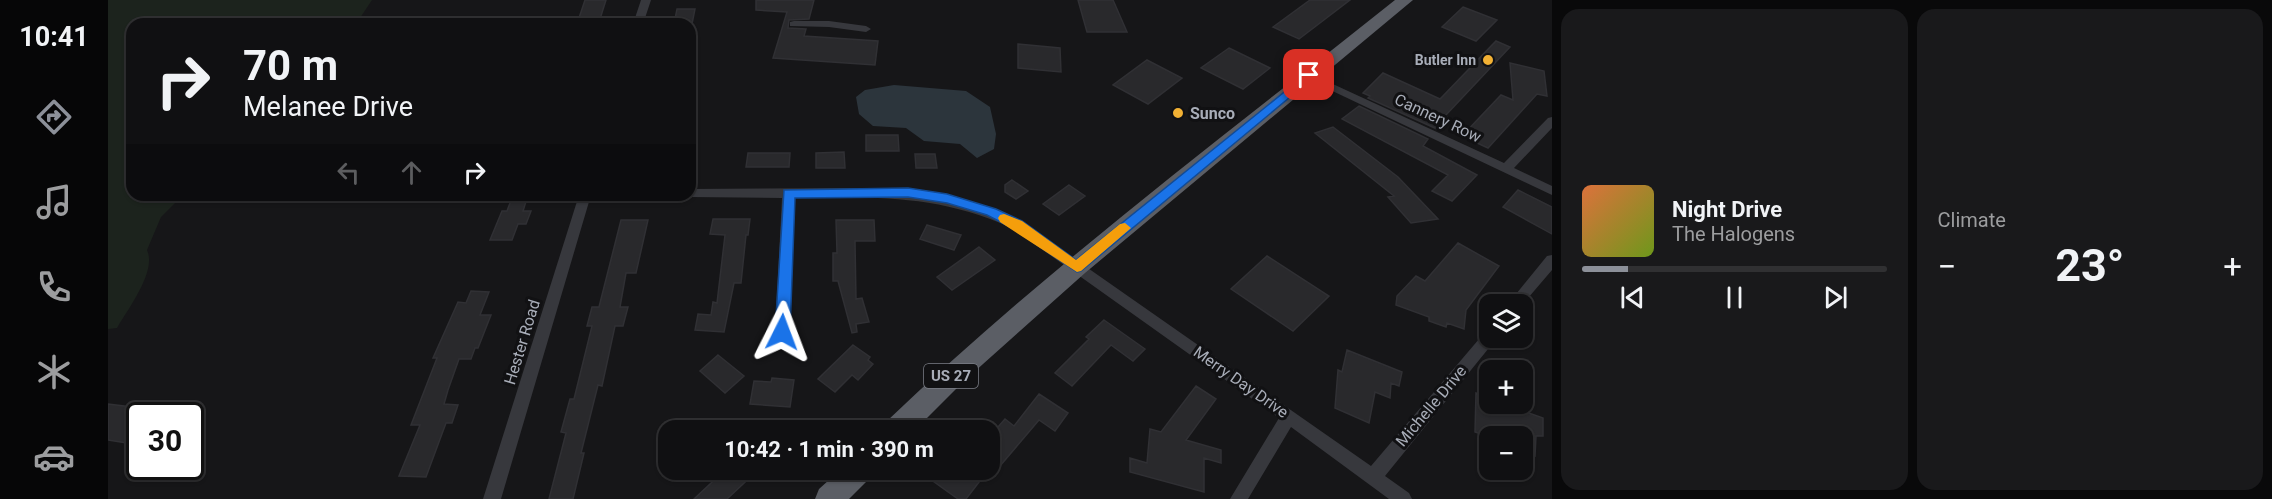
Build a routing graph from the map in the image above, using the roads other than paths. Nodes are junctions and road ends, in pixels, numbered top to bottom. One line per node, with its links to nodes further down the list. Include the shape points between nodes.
1 (646, 0): 3 (street)
2 (1405, 0): 6 (highway, US 27)
3 (640, 18)
4 (794, 24): 5 (street)
5 (866, 29)
6 (1309, 75): 8 (street, Cannery Row); 14 (highway, US 27)
7 (1552, 122): 8 (street)
8 (1505, 169): 9 (street, Cannery Row)
9 (1552, 191)
10 (696, 193): 11 (street, Merry Day Drive)
11 (789, 194): 14 (street, Merry Day Drive, via 908,193 947,198 992,212 1017,225); 16 (street)
12 (583, 201): 22 (street, Hester Road)
13 (1552, 260): 15 (street)
14 (1077, 267): 18 (street, Merry Day Drive); 19 (highway, US 27)
15 (1523, 294)
16 (782, 332)
17 (1480, 348): 20 (street, Michelle Drive)
18 (1289, 416): 20 (street, Merry Day Drive); 24 (street)
19 (907, 420)
20 (1373, 477): 25 (street, Merry Day Drive)
21 (849, 480): 23 (highway)
22 (492, 499)
23 (829, 499)
24 (1239, 499)
25 (1403, 499)

